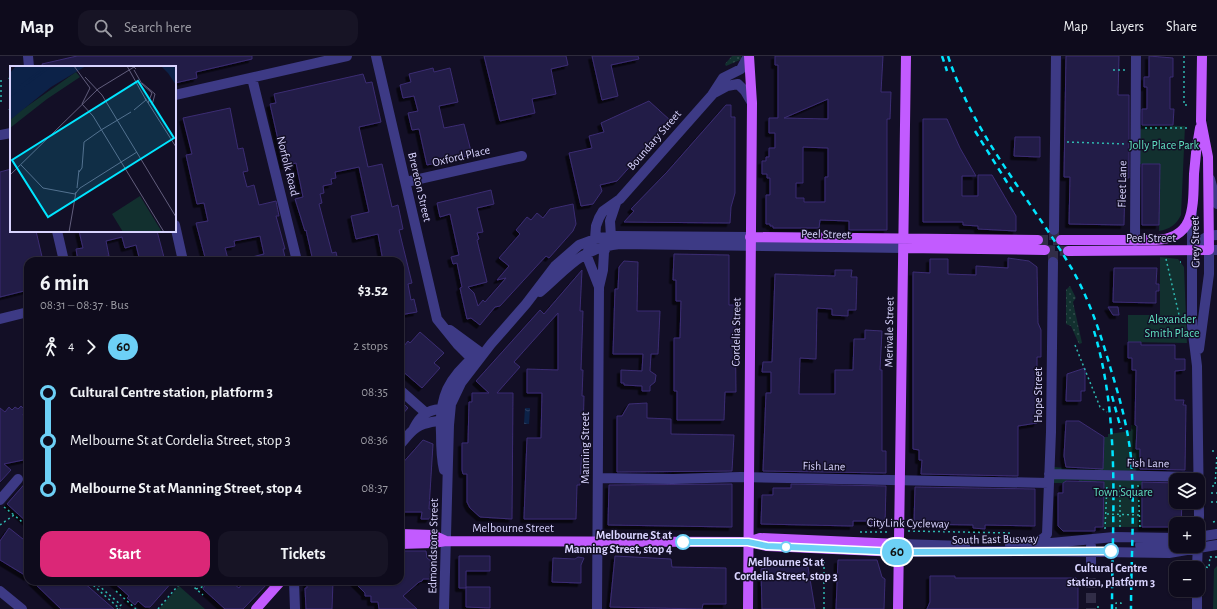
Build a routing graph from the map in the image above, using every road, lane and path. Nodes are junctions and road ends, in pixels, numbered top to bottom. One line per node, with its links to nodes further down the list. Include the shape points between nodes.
1 (28, 56): 10 (street)
2 (347, 56): 13 (street)
3 (376, 56): 29 (street, Brereton Street)
4 (748, 56): 15 (street, Boundary Street, via 740,70 722,79); 18 (main road, Cordelia Street)
5 (906, 56): 43 (main road, Merivale Street)
6 (1056, 56): 34 (street)
7 (1136, 56): 40 (street, Fleet Lane)
8 (1184, 56): 19 (path, via 1184,105)
9 (1202, 56): 20 (main road, Grey Street)
10 (29, 66)
11 (1113, 70): 12 (path)
12 (1131, 70)
13 (252, 78): 16 (street); 51 (street, Norfolk Road)
14 (1, 80): 17 (path)
15 (712, 94): 18 (street, Boundary Street, via 727,86 738,84); 30 (street, Boundary Street)
16 (176, 95)
17 (1, 102)
18 (752, 102): 42 (main road, Cordelia Street)
19 (1190, 105)
20 (1201, 121): 28 (main road, Grey Street); 32 (main road, Grey Street, via 1196,147)
21 (1144, 128): 22 (path)
22 (1187, 128)
23 (10, 133): 24 (street)
24 (0, 135)
25 (1067, 142): 26 (path)
26 (1130, 144)
27 (522, 156): 29 (street, Oxford Place)
28 (1208, 173): 31 (street); 36 (main road, Grey Street)
29 (406, 182): 65 (street, Brereton Street, via 440,323)
30 (616, 203): 37 (street, Boundary Street, via 603,211 596,226); 41 (street, Boundary Street, via 610,221)
31 (1217, 204)
32 (1192, 206): 40 (main road, Peel Street, via 1187,225 1178,234 1160,240); 47 (street, Grey Street)
33 (176, 230): 50 (street)
34 (1054, 230)
35 (57, 232): 49 (street)
36 (1213, 235): 45 (main road, Grey Street); 47 (street, via 1200,241)
37 (595, 239): 41 (street); 48 (street, Boundary Street); 57 (street, via 579,245 564,256)
38 (1038, 240): 43 (main road, Peel Street)
39 (1061, 240): 40 (main road, Peel Street)
40 (1134, 240)
41 (609, 241): 42 (street, Peel Street); 48 (street); 56 (street, Manning Street, via 604,252)
42 (750, 242): 43 (main road, Peel Street); 83 (main road, Cordelia Street)
43 (904, 243): 44 (main road, Peel Street); 87 (main road, Merivale Street)
44 (1045, 250)
45 (1213, 250): 47 (main road, Peel Street); 55 (street, Grey Street)
46 (1068, 251): 47 (main road, Peel Street)
47 (1193, 251): 66 (street, Grey Street, via 1192,326)
48 (587, 253): 56 (street, Manning Street); 57 (street, via 574,261)
49 (63, 257)
50 (182, 257)
51 (296, 257)
52 (1166, 259): 60 (path, via 1180,318)
53 (1053, 262): 85 (street, Hope Street)
54 (1217, 265): 55 (street)
55 (1208, 281): 66 (street, Grey Street)
56 (599, 287): 84 (street, Manning Street)
57 (526, 304): 63 (street)
58 (24, 313): 59 (street)
59 (0, 319)
60 (1184, 320)
61 (1185, 330): 62 (path)
62 (1165, 336)
63 (491, 344): 65 (street); 71 (street, via 456,390)
64 (1075, 345): 69 (path, via 1101,408)
65 (476, 355): 68 (street, via 448,385)
66 (1197, 363): 78 (street, Grey Street)
67 (404, 394): 70 (street)
68 (440, 409): 70 (street); 71 (street); 72 (street)
69 (1107, 412)
70 (426, 413): 73 (street)
71 (449, 416): 72 (street); 88 (street, Edmondstone Street)
72 (440, 422): 73 (street, via 422,424); 88 (street, Edmondstone Street, via 441,454)
73 (413, 430): 74 (street)
74 (404, 440)
75 (1212, 451): 76 (path)
76 (1217, 451)
77 (1217, 454): 89 (path, via 1215,486)
78 (1198, 473)
79 (1107, 475): 80 (street, Fish Lane); 85 (street, Fish Lane); 96 (path)
80 (1120, 475): 81 (street, Fish Lane); 97 (path)
81 (1138, 475): 82 (street, Fish Lane); 99 (path)
82 (1169, 476)
83 (749, 477): 84 (street, Fish Lane); 87 (street, Fish Lane); 118 (main road, Cordelia Street)
84 (598, 478): 117 (street, Manning Street)
85 (1049, 478): 87 (street, Fish Lane); 104 (street, Hope Street)
86 (18, 479): 92 (street)
87 (900, 480): 108 (main road, Merivale Street)
88 (447, 484): 115 (street, Edmondstone Street)
89 (1212, 486)
90 (1211, 493): 91 (path)
91 (1217, 493)
92 (0, 500)
93 (1211, 502): 94 (path)
94 (1217, 502)
95 (0, 509): 98 (path, via 3,506)
96 (1107, 514): 97 (path); 105 (path)
97 (1120, 514): 99 (path); 106 (path)
98 (14, 515): 102 (path); 103 (path)
99 (1138, 515): 107 (path)
100 (1217, 521): 101 (path)
101 (1213, 522)
102 (24, 524)
103 (0, 525)
104 (1048, 528): 121 (street, Melbourne Street, via 1048,534 1044,538 1036,541 1016,541)
105 (1105, 529)
106 (1120, 529)
107 (1140, 530)
108 (898, 531): 109 (path, CityLink Cycleway); 110 (path, CityLink Cycleway); 125 (main road, Merivale Street)
109 (858, 532)
110 (1014, 533)
111 (404, 534): 115 (main road, Melbourne Street, via 432,535)
112 (1217, 534): 113 (street)
113 (1205, 535)
114 (1169, 538): 116 (street, South East Busway, via 1114,537)
115 (446, 540): 117 (main road, Melbourne Street); 119 (main road, Melbourne Street); 151 (street, Edmondstone Street)
116 (1092, 540): 120 (street, South East Busway); 127 (street)
117 (598, 541): 118 (main road, Melbourne Street); 152 (street, Manning Street)
118 (748, 542): 125 (main road, Melbourne Street, via 760,538); 126 (main road, Melbourne Street, via 760,546); 153 (main road, Cordelia Street)
119 (404, 544)
120 (1047, 544): 121 (street, Melbourne Street)
121 (1010, 545): 125 (street, Melbourne Street, via 912,545)
122 (1169, 546): 127 (street, South East Busway, via 1111,545)
123 (1217, 546): 124 (street, South East Busway)
124 (1205, 547)
125 (899, 548): 126 (main road, Melbourne Street); 127 (street, South East Busway); 155 (main road, Merivale Street)
126 (824, 549): 154 (path)
127 (1091, 551): 128 (street, South East Busway); 131 (street)
128 (1169, 552)
129 (1210, 557): 130 (path)
130 (1217, 557)
131 (1091, 563)
132 (95, 585): 145 (path)
133 (98, 585): 145 (path, via 121,605)
134 (179, 585): 148 (path)
135 (192, 585): 139 (path)
136 (203, 585): 139 (path)
137 (277, 585): 149 (main road)
138 (294, 585): 150 (street)
139 (196, 589): 142 (path)
140 (0, 590): 146 (street)
141 (116, 591): 147 (path)
142 (203, 595)
143 (1197, 597): 157 (street)
144 (1121, 606): 156 (path, via 1121,603 1116,603)
145 (119, 608)
146 (22, 609)
147 (136, 609)
148 (158, 609)
149 (256, 609)
150 (295, 609)
151 (444, 609)
152 (597, 609)
153 (748, 609)
154 (824, 609)
155 (898, 609)
156 (1116, 609)
157 (1197, 609)

